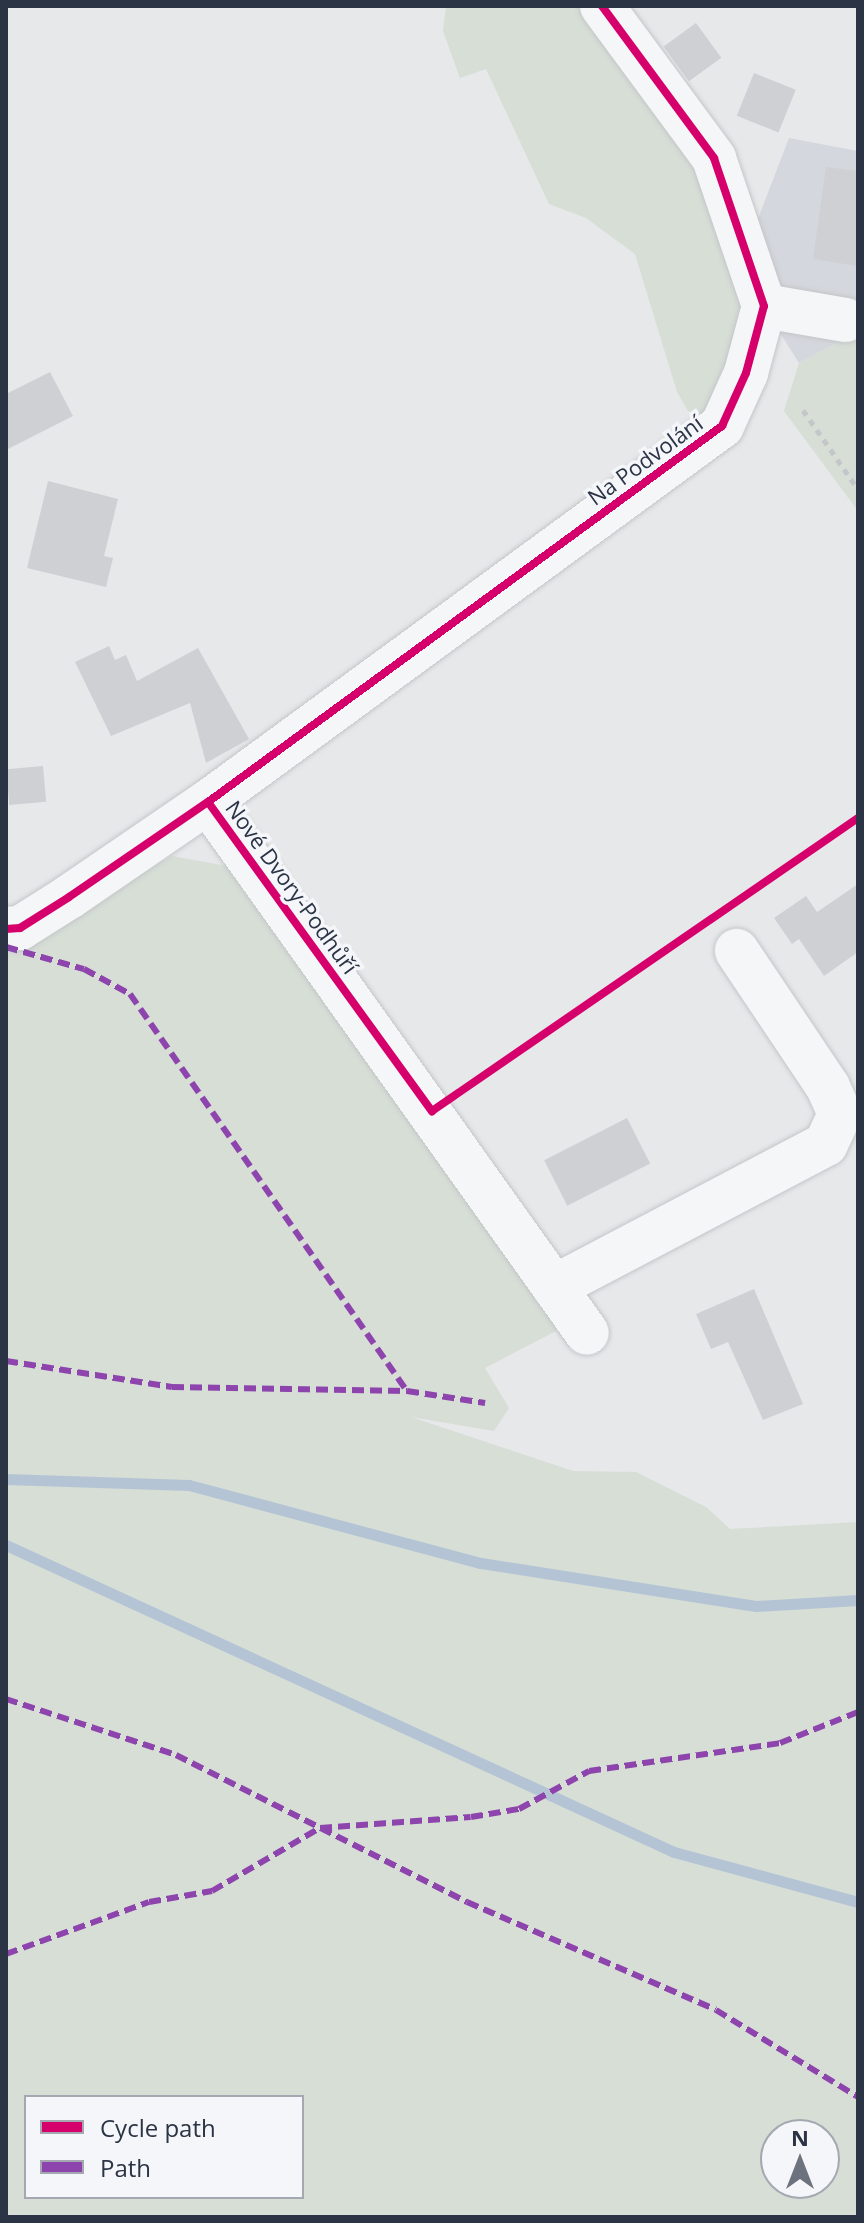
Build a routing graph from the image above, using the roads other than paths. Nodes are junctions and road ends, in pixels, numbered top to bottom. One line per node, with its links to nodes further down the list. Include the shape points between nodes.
1 (602, 6): 2 (street, via 714,158)
2 (764, 306): 3 (street); 4 (street, Na Podvolání, via 746,373 722,426)
3 (846, 320)
4 (208, 802): 5 (street, Nové Dvory-Podhůří, via 20,928); 7 (street, Nové Dvory-Podhůří)
5 (6, 929)
6 (737, 951): 7 (street, via 828,1087 840,1114 826,1144)
7 (554, 1287): 8 (street, Nové Dvory-Podhůří)
8 (587, 1333)

